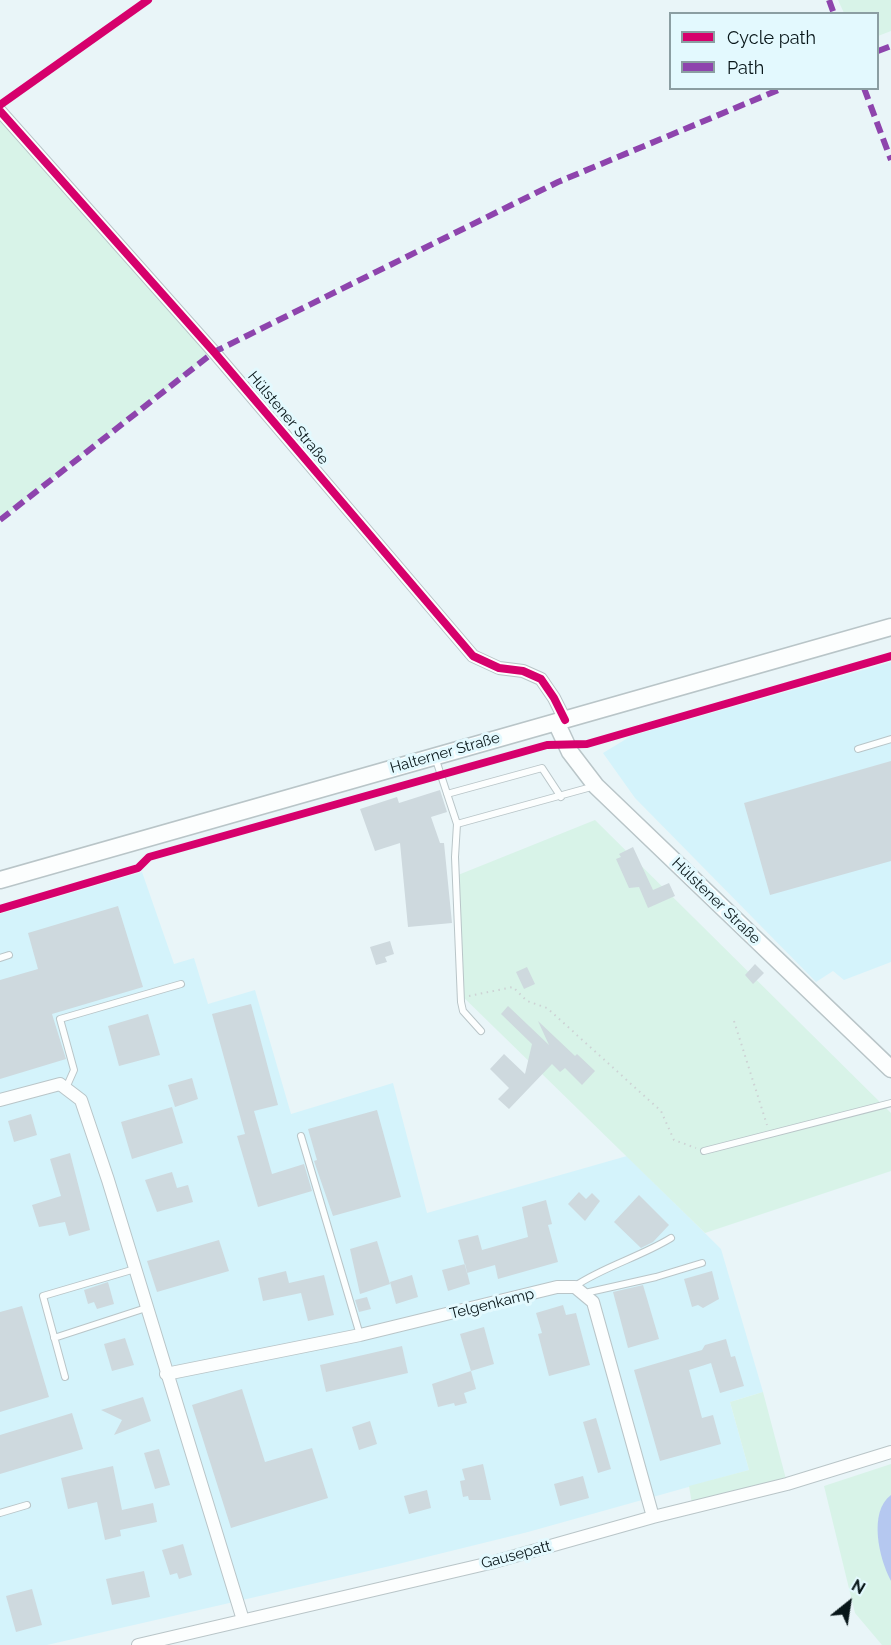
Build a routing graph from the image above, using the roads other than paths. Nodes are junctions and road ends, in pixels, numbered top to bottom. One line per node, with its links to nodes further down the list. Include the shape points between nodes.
1 (0, 111): 3 (street, Hülstener Straße, via 214,352 473,656 499,668 541,679)
2 (891, 627): 3 (main road, Halterner Straße)
3 (561, 721): 6 (main road, Halterner Straße); 7 (main road, Hülstener Straße, via 570,752)
4 (891, 739): 5 (lane)
5 (858, 749)
6 (435, 756): 8 (lane); 11 (main road, Halterner Straße)
7 (596, 786): 9 (lane); 16 (main road, Hülstener Straße)
8 (447, 794): 9 (lane, via 542,768); 10 (lane)
9 (561, 796): 10 (lane)
10 (457, 824): 15 (lane, via 461,999 463,1011)
11 (0, 880)
12 (9, 955): 13 (lane)
13 (0, 958)
14 (181, 984): 17 (lane, via 60,1018 74,1070)
15 (481, 1031)
16 (891, 1070)
17 (66, 1088): 18 (street, via 60,1084); 24 (street, via 81,1100)
18 (0, 1100)
19 (891, 1103): 21 (lane)
20 (301, 1136): 27 (lane)
21 (704, 1151)
22 (671, 1238): 25 (lane, via 645,1254 592,1275)
23 (702, 1263): 25 (lane, via 656,1277)
24 (135, 1269): 26 (street); 28 (lane, via 42,1296)
25 (580, 1290): 27 (street, Telgenkamp, via 557,1287); 34 (street, via 593,1302)
26 (146, 1308): 28 (lane); 29 (street)
27 (360, 1335): 29 (street, Telgenkamp)
28 (54, 1338): 30 (lane)
29 (166, 1374): 35 (street)
30 (65, 1377)
31 (891, 1452): 34 (street, Gausepatt)
32 (27, 1505): 33 (lane)
33 (0, 1513)
34 (653, 1517): 35 (street, Gausepatt, via 490,1563)
35 (243, 1620): 36 (street, Gausepatt)
36 (138, 1645)

